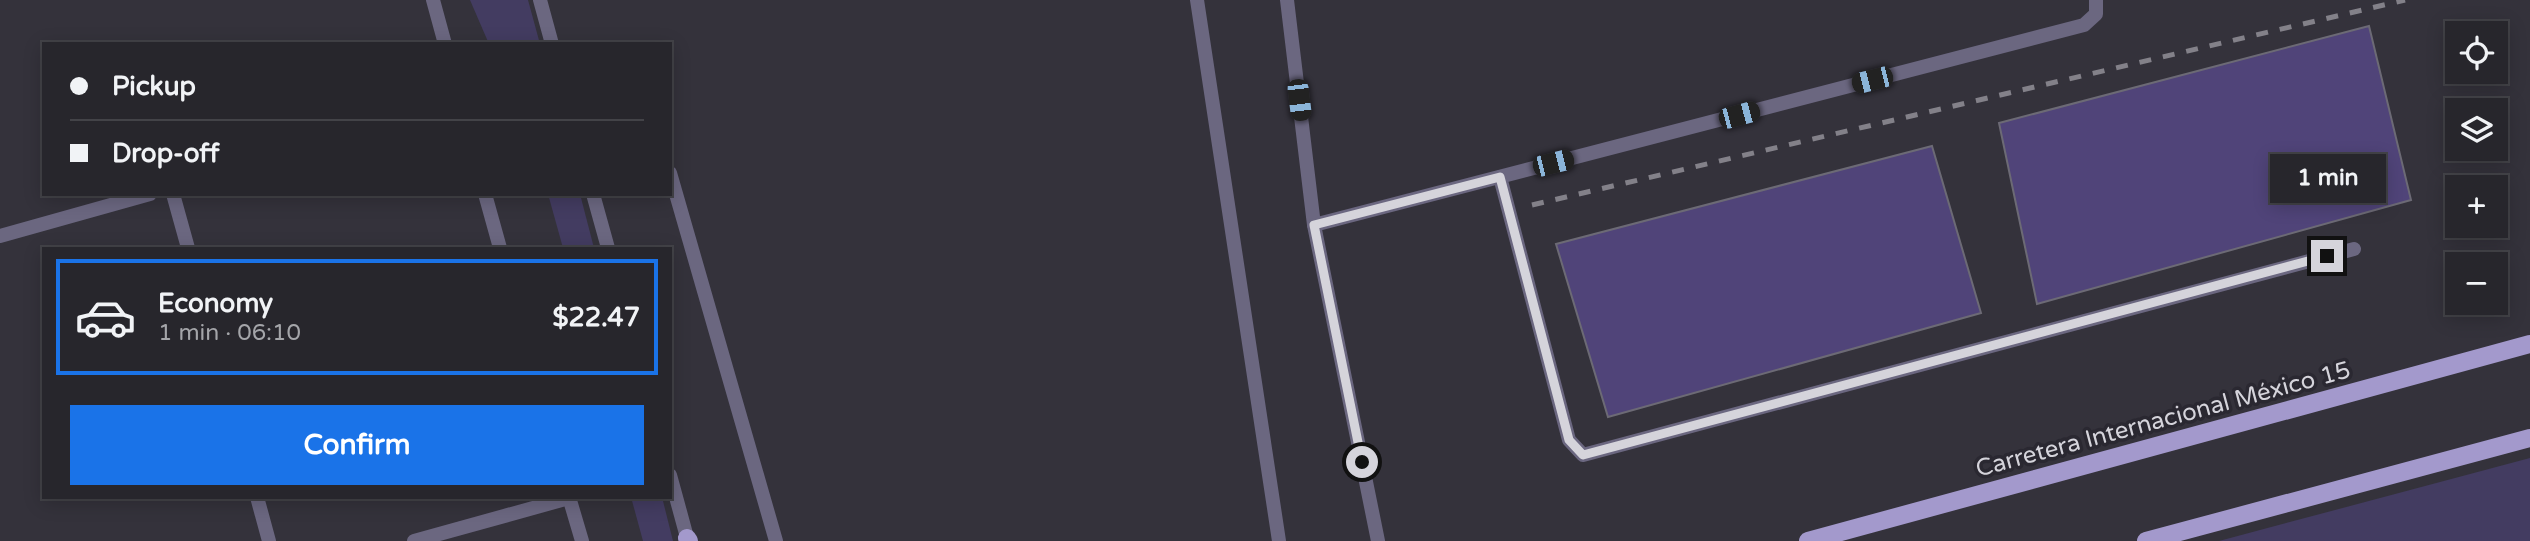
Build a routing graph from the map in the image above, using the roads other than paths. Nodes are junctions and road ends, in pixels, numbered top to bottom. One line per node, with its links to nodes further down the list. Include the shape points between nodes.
1 (433, 0): 6 (street)
2 (540, 0): 7 (street)
3 (1198, 0): 31 (street)
4 (1287, 0): 14 (street)
5 (2096, 0): 8 (street, via 2096,14 2084,25)
6 (444, 42)
7 (551, 42)
8 (1500, 177): 14 (street); 19 (street, via 1569,440 1583,455)
9 (672, 180): 30 (street)
10 (143, 196): 15 (street)
11 (174, 196): 16 (street)
12 (486, 196): 17 (street)
13 (594, 196): 18 (street)
14 (1314, 225): 32 (street)
15 (0, 236)
16 (188, 247)
17 (500, 247)
18 (608, 247)
19 (2354, 249)
20 (2530, 344): 33 (main road, Carretera Internacional México 15)
21 (2530, 438): 34 (main road)
22 (672, 482): 26 (street)
23 (258, 499): 27 (street)
24 (562, 499): 28 (street)
25 (570, 499): 29 (street)
26 (688, 540)
27 (269, 541)
28 (414, 541)
29 (582, 541)
30 (776, 541)
31 (1279, 541)
32 (1378, 541)
33 (1808, 541)
34 (2146, 541)

